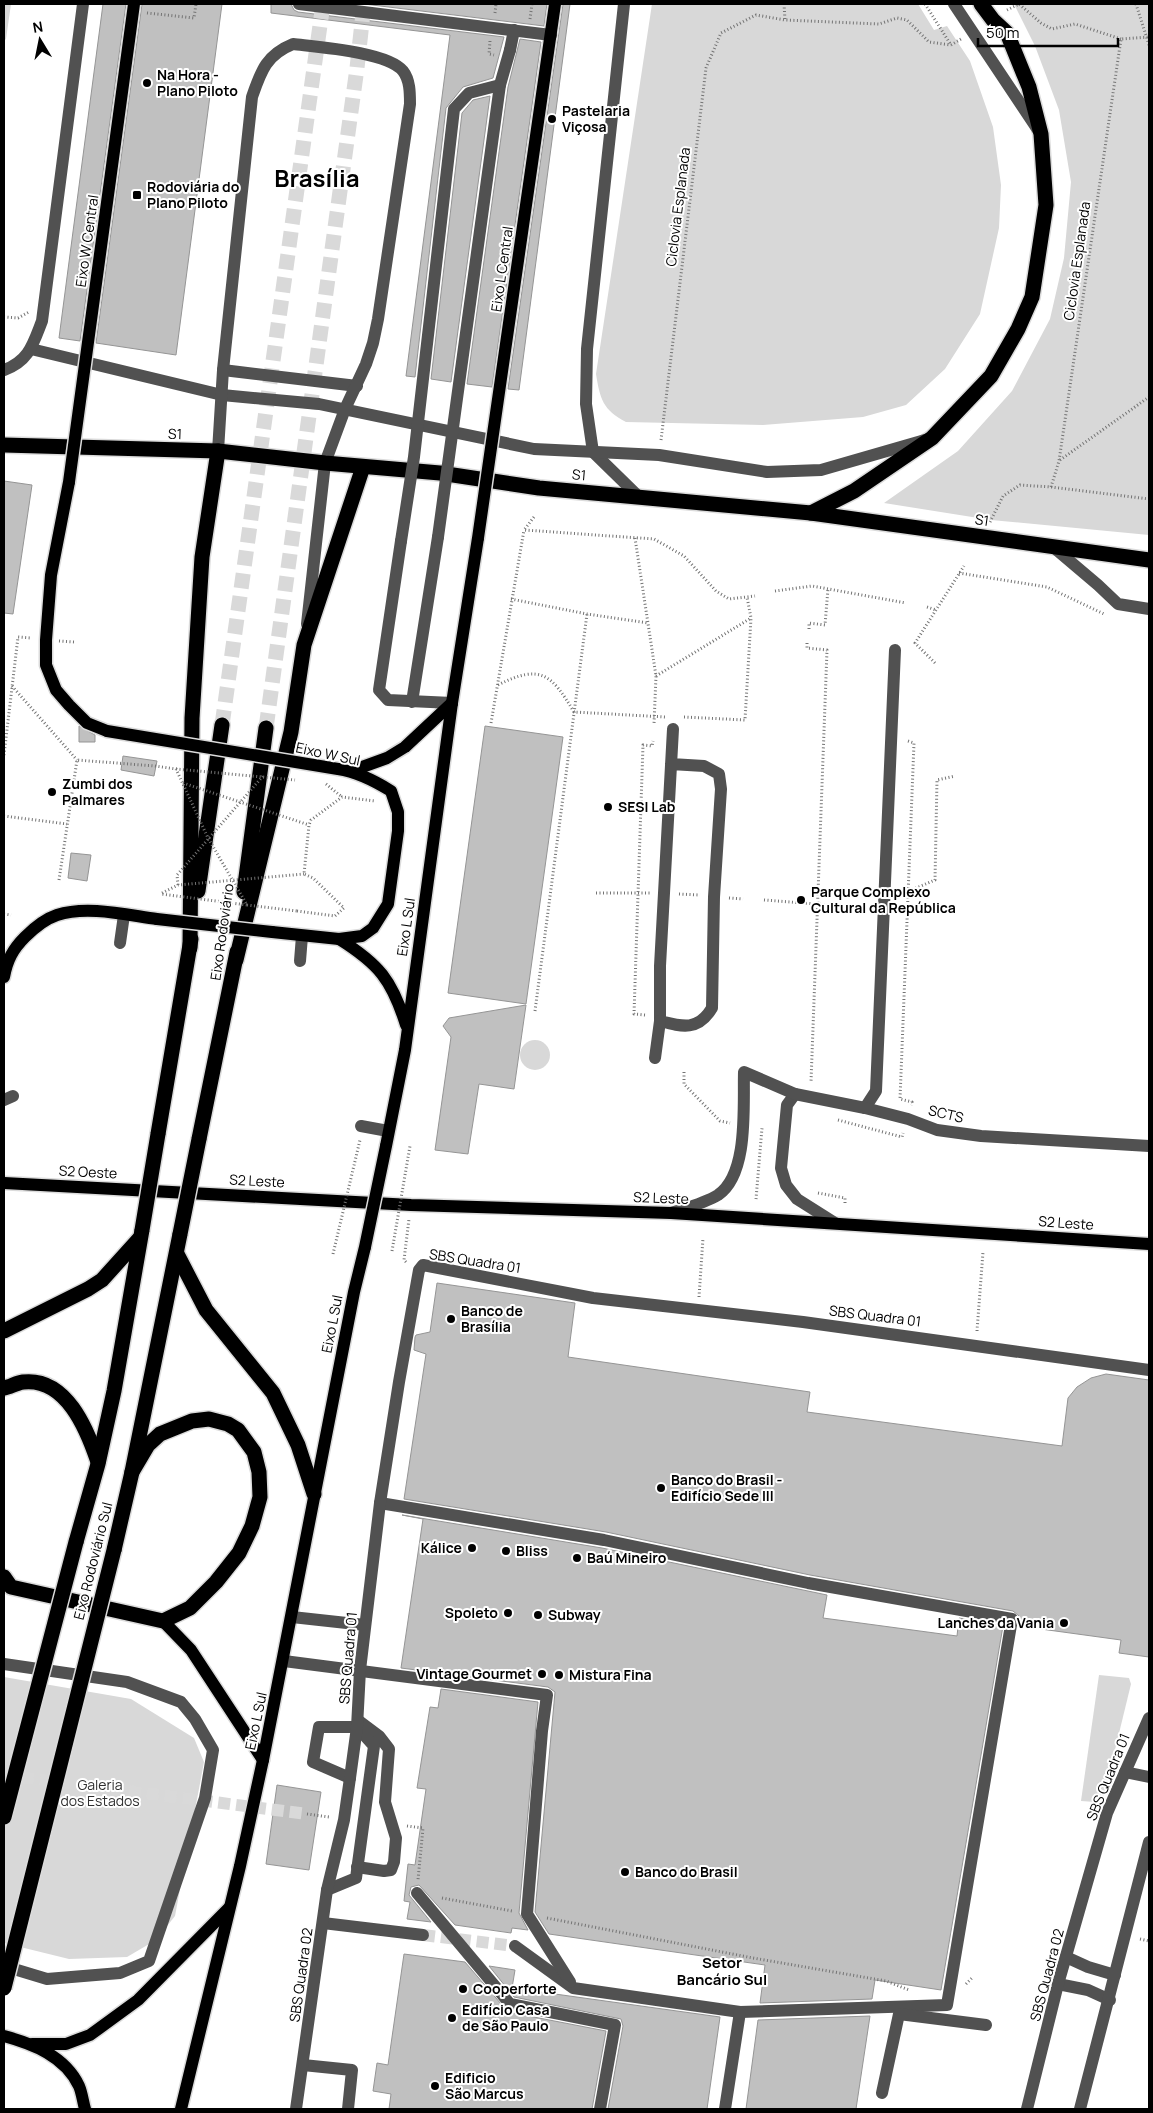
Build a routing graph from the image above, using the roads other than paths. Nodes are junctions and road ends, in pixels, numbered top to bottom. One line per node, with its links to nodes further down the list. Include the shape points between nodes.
1 (83, 4): 12 (street, via 42,321)
2 (134, 4): 24 (main road, Eixo W Central, bridge)
3 (299, 4): 8 (street, bridge)
4 (555, 4): 9 (main road, Eixo L Central, bridge)
5 (624, 4): 21 (street, via 587,349 586,404)
6 (954, 4): 11 (street)
7 (981, 4): 11 (highway, via 1007,33 1029,87)
8 (514, 30): 9 (street, bridge); 10 (street, bridge)
9 (551, 35): 27 (main road, Eixo L Central, bridge)
10 (500, 85): 33 (street, bridge); 33 (street, bridge, via 469,93 454,109 414,457 379,690 388,700)
11 (1041, 134): 18 (highway, via 1046,205 1032,297 991,376)
12 (31, 349): 13 (street, via 17,365); 16 (street)
13 (4, 370)
14 (223, 370): 15 (street); 15 (street, via 252,97 269,59 293,44 380,57 395,63 404,72 410,86 378,319); 16 (street)
15 (357, 386): 17 (street)
16 (222, 395): 17 (street); 20 (street)
17 (345, 409): 21 (street, via 534,449); 22 (street)
18 (932, 438): 21 (street, via 820,470 766,472 659,455); 26 (highway, via 854,491)
19 (4, 445): 20 (highway, S1)
20 (218, 451): 22 (highway, S1); 44 (highway, via 202,557 192,718)
21 (593, 452): 25 (street)
22 (325, 464): 23 (highway, S1); 31 (street)
23 (363, 467): 25 (highway, S1); 31 (highway)
24 (69, 482): 39 (main road, Eixo W Sul, bridge, via 52,575 46,665 56,690 87,724 107,731)
25 (639, 497): 26 (highway, S1)
26 (811, 512): 28 (highway, S1)
27 (478, 538): 34 (main road, Eixo L Sul)
28 (1052, 546): 29 (highway, S1); 30 (street, via 1118,604)
29 (1149, 560)
30 (1149, 609)
31 (304, 645): 45 (highway, via 291,732)
32 (895, 650): 52 (street, via 876,1090)
33 (412, 702): 34 (street)
34 (452, 703): 39 (main road, via 405,747 387,758); 49 (main road, Eixo L Sul)
35 (673, 723): 38 (street)
36 (222, 725): 44 (highway)
37 (266, 728): 45 (highway, Eixo Rodoviário)
38 (671, 764): 48 (street); 48 (street, via 704,766 719,774 712,1008 705,1019 694,1025 680,1027)
39 (344, 770): 42 (main road, Eixo W Sul, via 392,791 398,812 398,831 388,904 373,928 362,936)
40 (124, 914): 41 (main road, Eixo W Sul, bridge); 43 (street); 47 (main road, Eixo W Sul, via 91,911 57,915 36,926 7,961)
41 (302, 936): 42 (main road, Eixo W Sul); 46 (street)
42 (339, 939): 49 (main road, via 378,969 397,996)
43 (120, 943)
44 (190, 948): 61 (highway, Eixo Rodoviário Sul, bridge)
45 (236, 960): 55 (highway, Eixo Rodoviário)
46 (300, 961)
47 (4, 977)
48 (655, 1018): 50 (street)
49 (407, 1030): 54 (main road, Eixo L Sul)
50 (655, 1058)
51 (795, 1094): 52 (street, SCTS); 59 (street, SCTS, via 744,1072 741,1158 732,1181 718,1195); 60 (street, via 788,1105 781,1168 786,1185 798,1199)
52 (865, 1108): 56 (street, SCTS, via 937,1130 972,1135)
53 (361, 1126): 54 (street)
54 (388, 1131): 69 (main road, Eixo L Sul, bridge)
55 (199, 1139): 63 (highway, Eixo Rodoviário Sul, bridge)
56 (1149, 1146)
57 (4, 1183): 58 (main road, S2 Oeste)
58 (172, 1192): 59 (main road, S2 Leste, via 411,1205)
59 (671, 1213): 60 (main road, S2 Leste)
60 (835, 1223): 62 (main road, S2 Leste)
61 (141, 1234): 64 (highway, via 102,1280); 67 (highway, Eixo Rodoviário Sul)
62 (1149, 1244)
63 (177, 1254): 68 (highway, Eixo Rodoviário Sul); 69 (highway, via 206,1310 273,1393 298,1445)
64 (4, 1331)
65 (1149, 1370): 70 (street, SBS Quadra 01, via 803,1322 593,1298 423,1265 419,1270 398,1382)
66 (4, 1388): 67 (highway, via 23,1382 44,1385 64,1397 84,1426)
67 (98, 1464): 86 (highway, Eixo Rodoviário Sul, bridge)
68 (132, 1472): 73 (highway, via 148,1445 160,1434 192,1420 209,1419 238,1430 254,1452 259,1472 260,1497 252,1526 239,1553 190,1608); 100 (highway, Eixo Rodoviário Sul, bridge)
69 (314, 1494): 72 (main road, Eixo L Sul)
70 (380, 1503): 74 (street, SBS Quadra 01); 103 (street, via 604,1540 808,1583 1012,1619 947,2005)
71 (6, 1584): 73 (highway)
72 (292, 1617): 74 (street); 75 (main road, Eixo L Sul)
73 (163, 1621): 82 (main road, via 190,1650)
74 (365, 1625): 77 (street, SBS Quadra 01)
75 (284, 1661): 77 (street); 82 (main road, Eixo L Sul)
76 (4, 1664): 97 (street, via 127,1682 181,1702 213,1750 205,1798 149,1961 120,1973 47,1979)
77 (360, 1670): 79 (street, SBS Quadra 01); 101 (street, via 547,1695 528,1914)
78 (1149, 1718): 80 (street, SBS Quadra 01)
79 (357, 1723): 85 (street, SBS Quadra 01); 85 (street, via 319,1727 312,1762); 89 (street, via 374,1746); 89 (street, via 379,1736 389,1749 385,1802 396,1838 391,1870)
80 (1142, 1734): 81 (street, via 1146,1745); 83 (street, SBS Quadra 01)
81 (1149, 1745)
82 (263, 1760): 92 (main road, Eixo L Sul)
83 (1125, 1772): 84 (street); 88 (street, SBS Quadra 01, via 1107,1813)
84 (1149, 1777)
85 (350, 1778): 90 (street, SBS Quadra 01, via 344,1820)
86 (4, 1817)
87 (1149, 1842): 98 (street)
88 (1097, 1848): 96 (street, SBS Quadra 02)
89 (357, 1867): 90 (street, via 356,1878)
90 (327, 1890): 93 (street, SBS Quadra 02)
91 (417, 1893): 113 (street, via 510,2004 614,2025)
92 (229, 1908): 106 (main road, via 138,2000 90,2035 66,2044); 110 (main road, Eixo L Sul)
93 (323, 1923): 94 (street); 107 (street, SBS Quadra 02)
94 (423, 1935)
95 (515, 1946): 101 (street)
96 (1066, 1957): 98 (street, via 1088,1968); 99 (street, SBS Quadra 02)
97 (4, 1966)
98 (1116, 1975): 102 (street)
99 (1058, 1984): 102 (street, via 1088,1990); 115 (street, SBS Quadra 02)
100 (4, 1988)
101 (574, 1988): 103 (street)
102 (1110, 2000): 116 (street)
103 (740, 2012): 114 (street)
104 (986, 2025): 108 (street, via 899,2014)
105 (4, 2036): 106 (main road)
106 (32, 2044): 109 (main road, via 68,2069 79,2087)
107 (303, 2065): 111 (street, SBS Quadra 02); 112 (street, via 352,2070)
108 (882, 2093)
109 (85, 2109)
110 (181, 2109)
111 (296, 2109)
112 (348, 2109)
113 (600, 2109)
114 (725, 2109)
115 (1027, 2109)
116 (1080, 2109)

